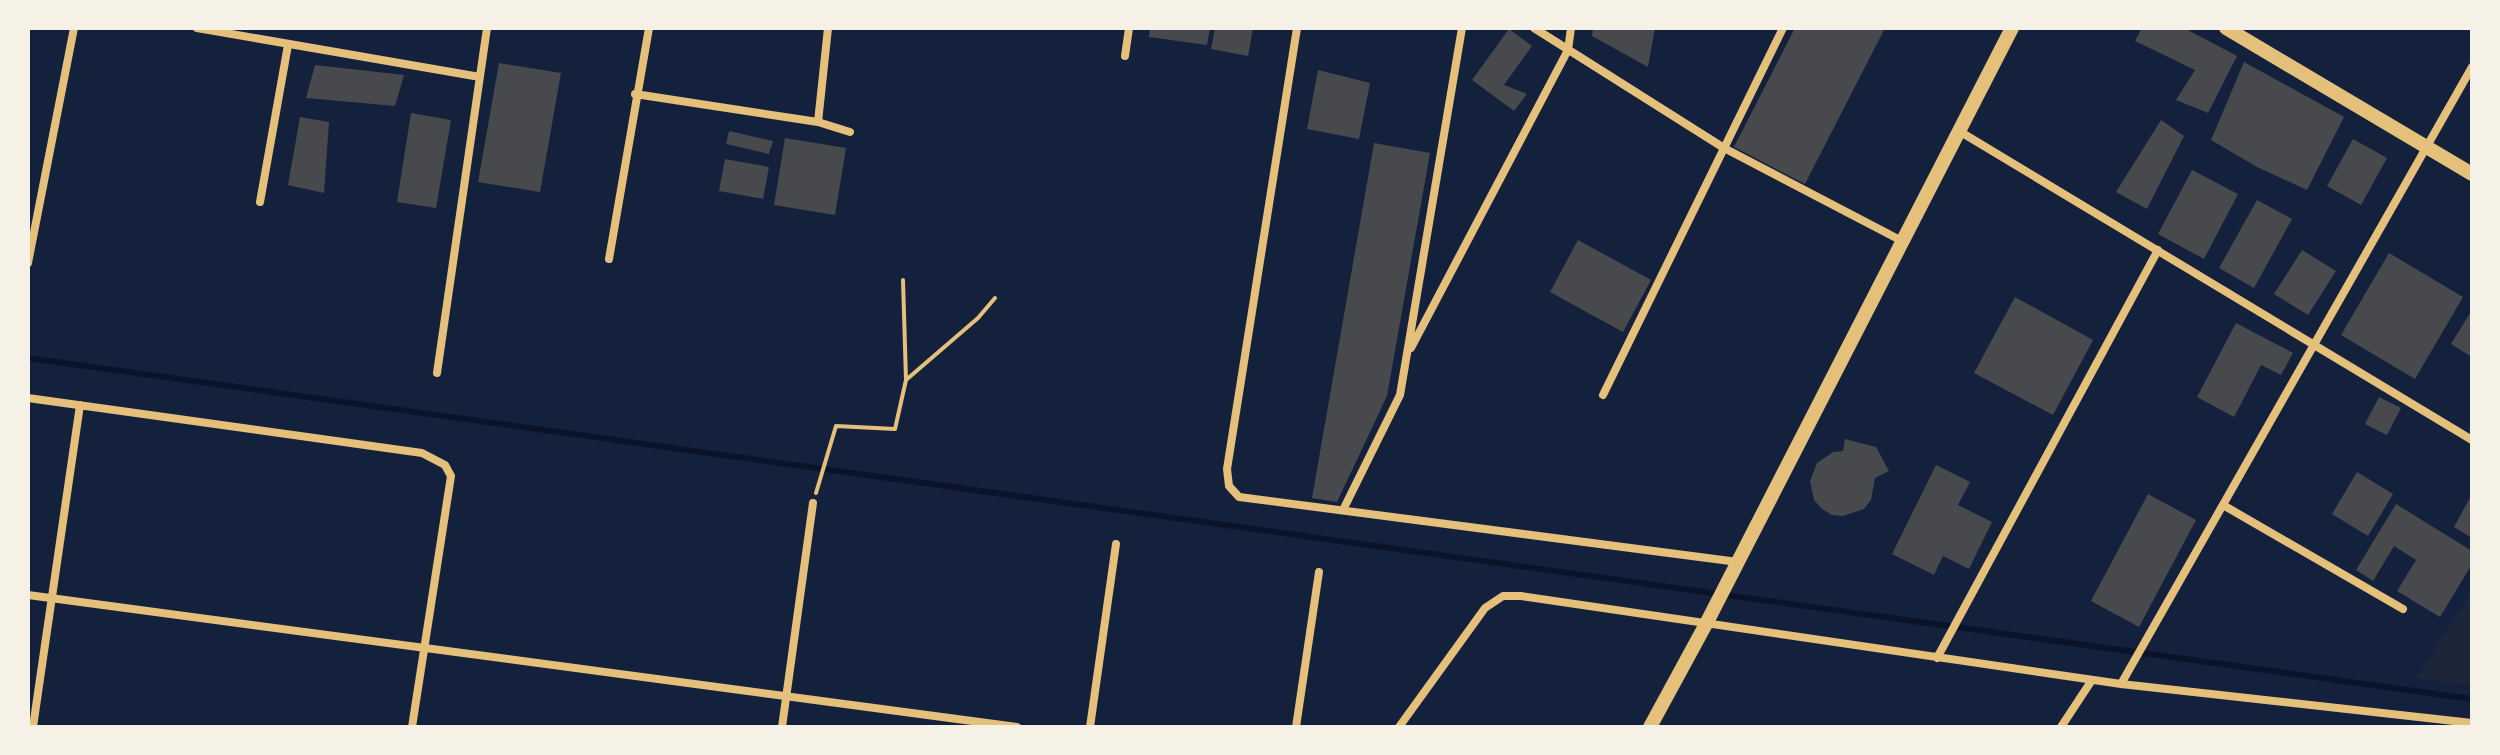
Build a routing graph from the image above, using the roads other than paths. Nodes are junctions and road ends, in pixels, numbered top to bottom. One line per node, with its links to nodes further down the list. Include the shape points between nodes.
1 (74, 28): 30 (street)
2 (197, 28): 14 (street)
3 (487, 28): 18 (street)
4 (649, 28): 19 (street)
5 (828, 28): 20 (street)
6 (1129, 28): 16 (street)
7 (1297, 28): 40 (street, via 1227,469 1229,486 1239,497)
8 (1462, 28): 32 (street)
9 (1534, 28): 15 (street)
10 (1571, 28): 15 (street)
11 (1783, 28): 24 (street)
12 (2012, 28): 21 (street)
13 (2226, 28): 23 (street)
14 (288, 45): 18 (street); 26 (street)
15 (1568, 50): 24 (street); 32 (street)
16 (1125, 56)
17 (2472, 67): 23 (street)
18 (480, 77): 33 (street)
19 (635, 94): 20 (street); 29 (street)
20 (818, 122): 22 (street)
21 (1959, 131): 27 (street); 28 (street)
22 (850, 132)
23 (2427, 147): 25 (street); 31 (street)
24 (1724, 148): 27 (street); 34 (street)
25 (2472, 174)
26 (260, 202)
27 (1902, 241): 42 (street)
28 (2158, 250): 31 (street); 49 (street)
29 (609, 259)
30 (28, 263)
31 (2315, 345): 37 (street); 39 (street)
32 (1406, 357): 40 (street, via 1400,395)
33 (437, 373)
34 (1603, 395)
35 (28, 398): 36 (street)
36 (80, 405): 45 (street); 48 (street, via 422,453 445,465 451,476)
37 (2472, 440)
38 (813, 503): 52 (street)
39 (2223, 505): 46 (street); 51 (street)
40 (1343, 510): 42 (street)
41 (1116, 544): 58 (street)
42 (1735, 566): 47 (street)
43 (1319, 572): 59 (street)
44 (28, 595): 45 (street)
45 (52, 598): 48 (street); 54 (street)
46 (2403, 609)
47 (1706, 624): 49 (street); 60 (street, via 1503,596 1485,608); 61 (street)
48 (424, 647): 52 (street); 55 (street)
49 (1937, 658): 50 (street)
50 (2092, 680): 51 (street); 62 (street)
51 (2121, 684): 53 (street)
52 (787, 696): 56 (street); 57 (street)
53 (2472, 723)
54 (33, 727)
55 (412, 727)
56 (782, 727)
57 (1017, 727)
58 (1090, 727)
59 (1296, 727)
60 (1399, 727)
61 (1650, 727)
62 (2061, 727)

